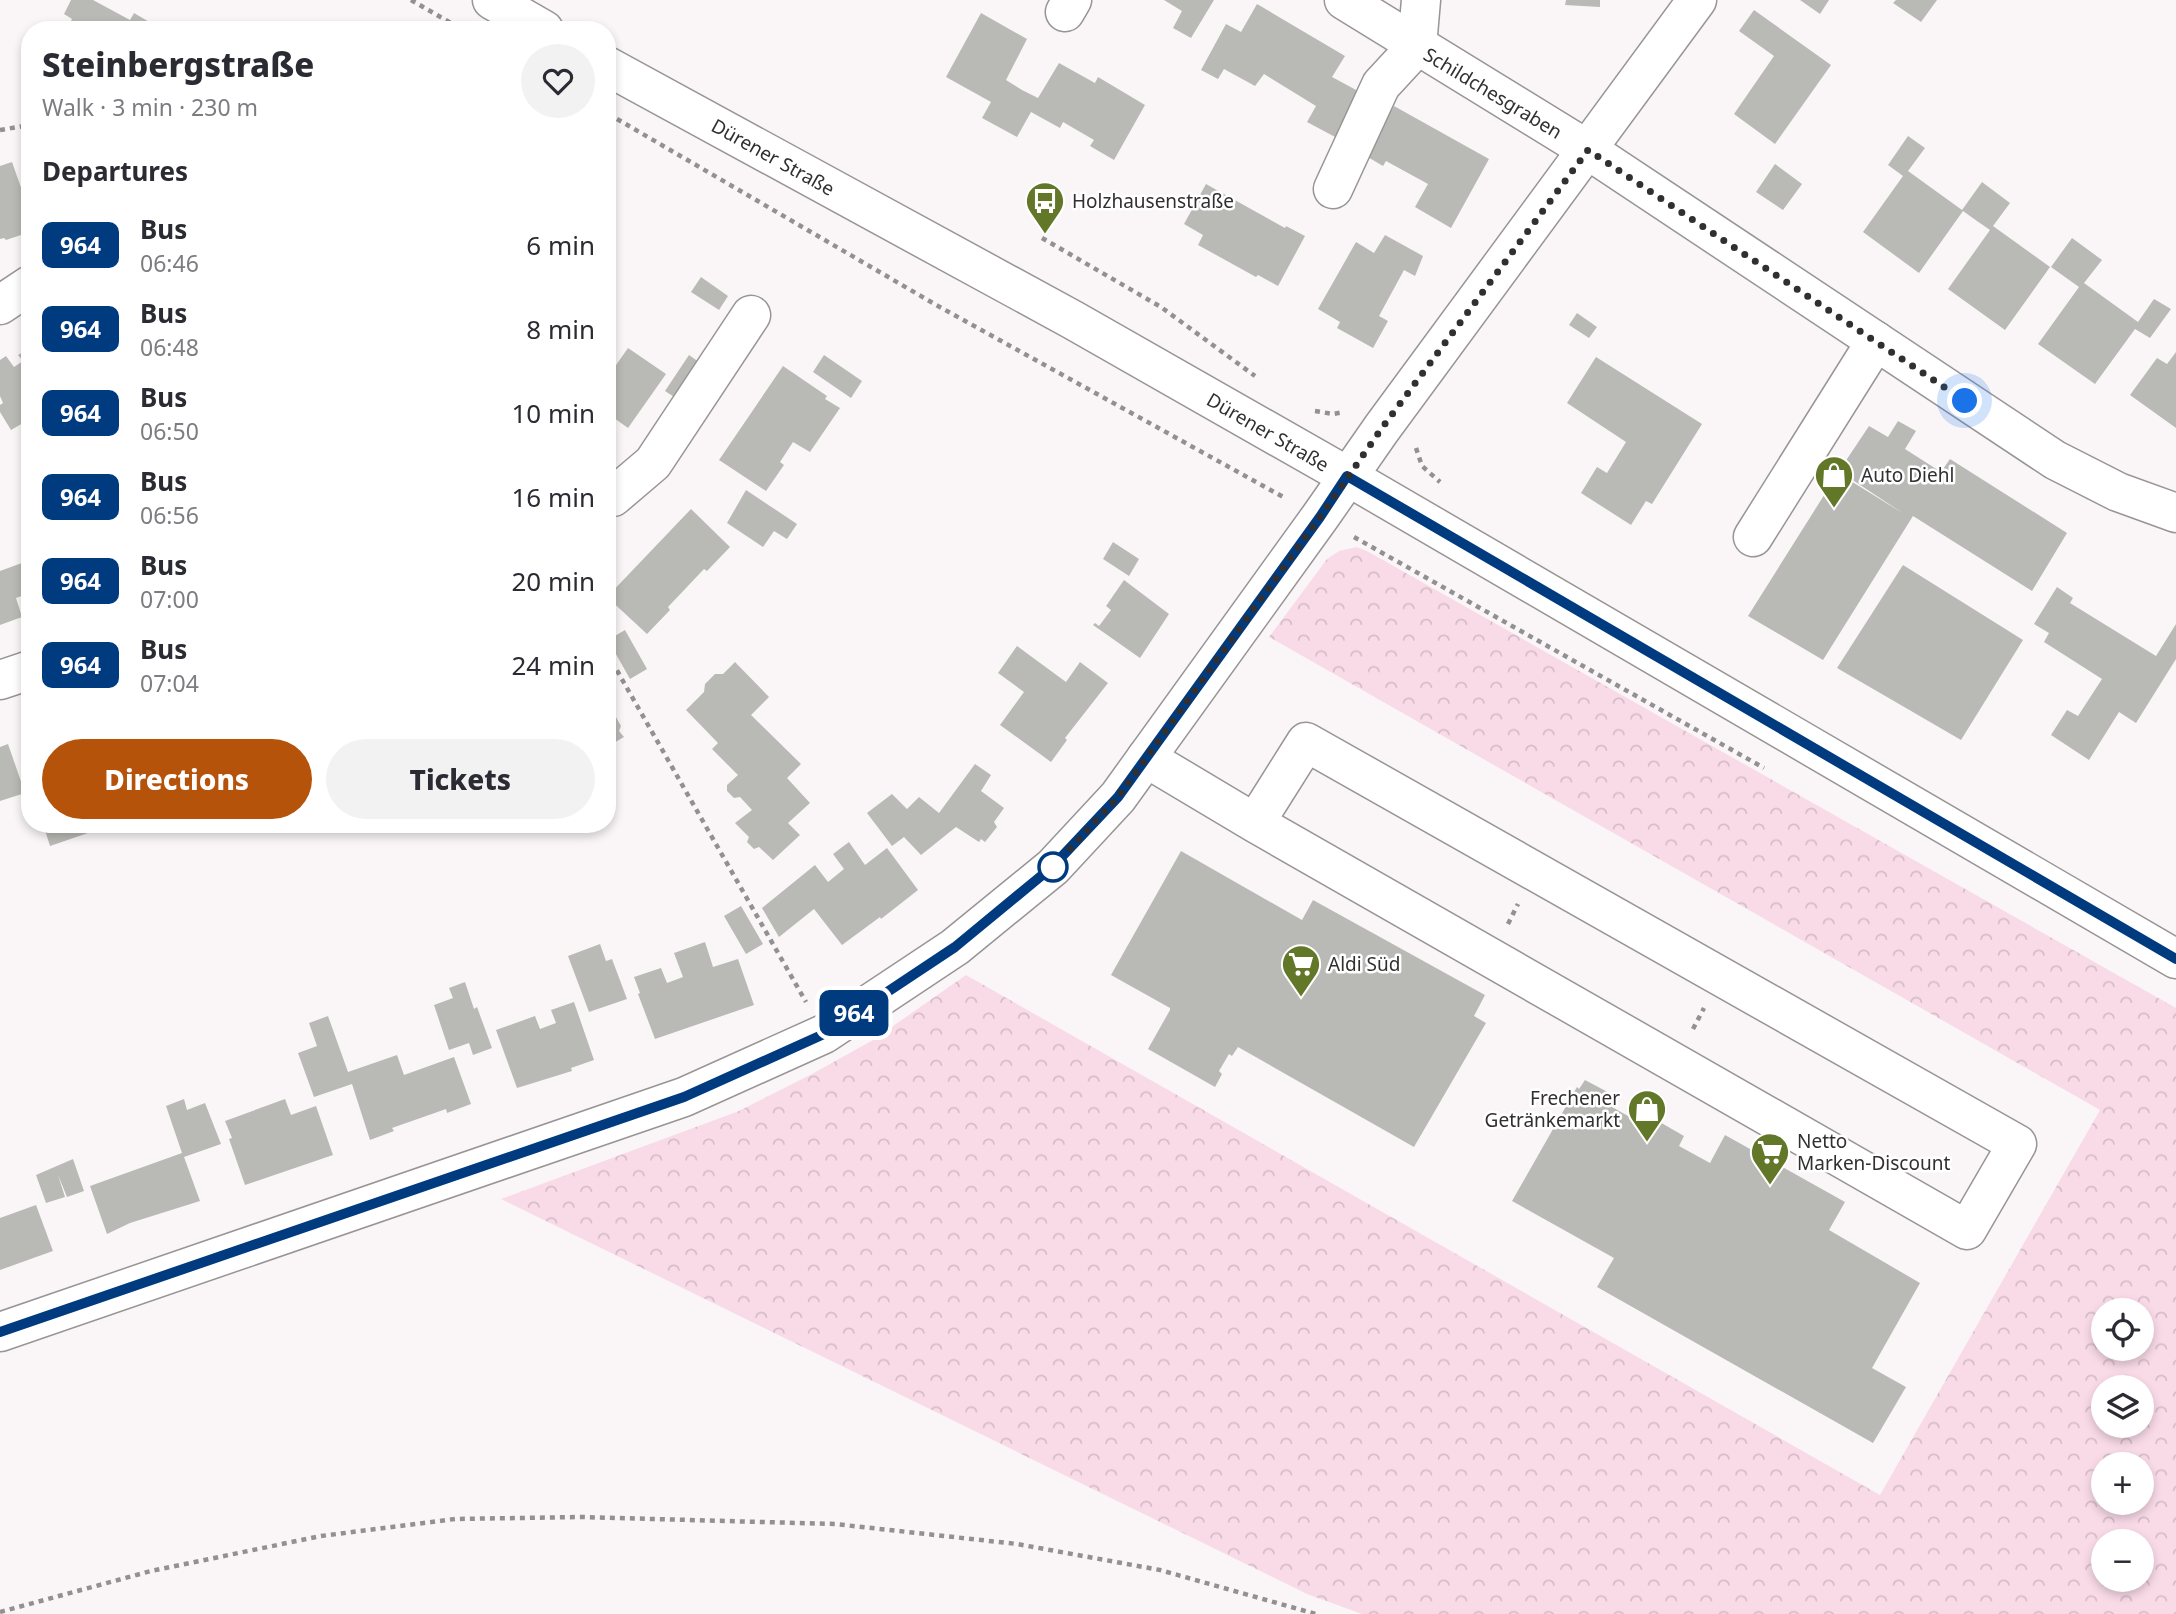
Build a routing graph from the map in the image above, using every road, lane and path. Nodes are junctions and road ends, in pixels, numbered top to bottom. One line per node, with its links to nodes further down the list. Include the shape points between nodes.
1 (411, 0): 6 (path)
2 (492, 0): 7 (street)
3 (1344, 0): 8 (street, Schildchesgraben)
4 (1421, 0): 8 (street)
5 (1697, 0): 13 (street)
6 (447, 21)
7 (528, 21)
8 (1417, 46): 13 (street, Schildchesgraben); 14 (street, Schildchesgraben, via 1381,85)
9 (616, 71): 21 (street, Dürener Straße, via 1073,320)
10 (616, 119): 24 (path, via 938,306)
11 (21, 126): 12 (path)
12 (0, 130)
13 (1588, 150): 19 (street, Schildchesgraben); 21 (street)
14 (1332, 189)
15 (1042, 238): 20 (path, via 1161,307)
16 (21, 291): 17 (street)
17 (0, 305)
18 (751, 315): 22 (street, via 653,463)
19 (1876, 341): 23 (street, Schildchesgraben, via 2055,460 2118,492); 25 (street)
20 (1256, 376)
21 (1347, 476): 24 (street); 34 (street, Dürener Straße)
22 (616, 494)
23 (2176, 513)
24 (1320, 517): 29 (street); 30 (path)
25 (1753, 537)
26 (616, 669): 36 (path)
27 (21, 673): 28 (street)
28 (0, 680)
29 (1146, 758): 31 (street); 36 (street, via 1118,797 1052,867 955,947)
30 (1765, 768)
31 (1255, 823): 32 (street, via 1306,742); 33 (street)
32 (1536, 873): 33 (path); 35 (street)
33 (1490, 956): 37 (street)
34 (2176, 959)
35 (1720, 977): 37 (path); 37 (street, via 2017,1144 1967,1230)
36 (824, 1034): 38 (street, via 684,1097)
37 (1675, 1063)
38 (0, 1332)
39 (0, 1612): 40 (path, via 150,1571 321,1536 455,1519 581,1517 835,1524 1017,1544 1160,1570)
40 (1316, 1614)

